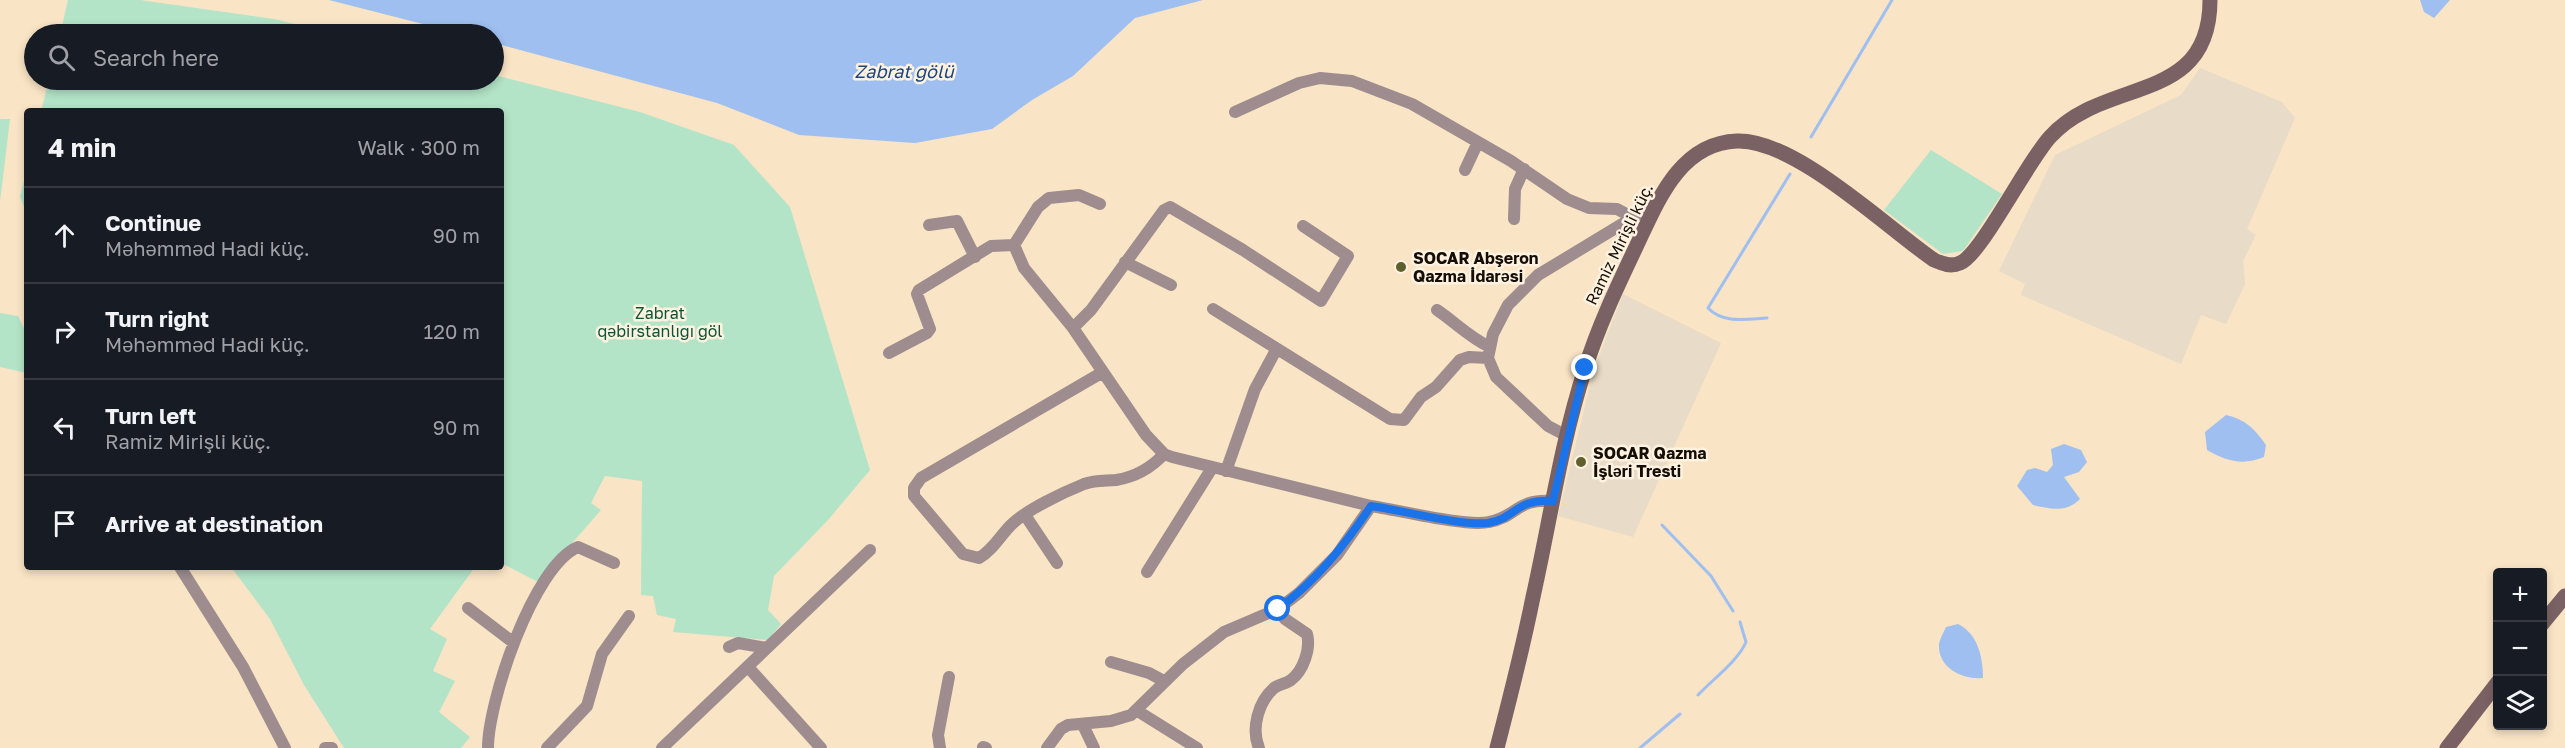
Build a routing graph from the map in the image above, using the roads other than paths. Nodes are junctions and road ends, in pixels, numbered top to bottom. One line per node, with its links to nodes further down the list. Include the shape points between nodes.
1 (2210, 0): 6 (street, Ramiz Mirişli küç., via 2207,34 2191,62 2165,80 2094,105 2063,123 2036,154 1981,242 1963,262 1953,265 1934,260 1810,167 1760,144 1726,142 1704,150 1674,174)
2 (1234, 112): 3 (street, via 1299,82 1335,78 1388,93)
3 (1478, 142): 4 (street); 5 (street)
4 (1524, 169): 8 (street, via 1573,202 1589,208 1617,209); 9 (street, via 1515,189)
5 (1465, 170)
6 (1657, 203): 8 (street); 23 (street, Ramiz Mirişli küç., via 1597,333)
7 (1100, 204): 12 (street, via 1079,195 1043,201)
8 (1632, 217): 21 (street, via 1526,285 1500,318)
9 (1514, 219)
10 (929, 225): 13 (street, via 960,224)
11 (1303, 226): 14 (street, via 1348,255 1321,301 1170,207)
12 (1014, 245): 13 (street, via 991,246); 18 (street, via 1024,268)
13 (975, 257): 20 (street, via 919,290 917,294 930,329)
14 (1125, 262): 15 (street); 18 (street)
15 (1171, 285)
16 (1213, 309): 19 (street)
17 (1437, 310): 21 (street)
18 (1073, 328): 22 (street)
19 (1276, 350): 21 (street, via 1399,421 1460,360); 26 (street, via 1255,389)
20 (889, 353)
21 (1489, 353): 23 (street, via 1496,378 1548,426)
22 (1102, 372): 24 (street); 29 (street, via 921,478 914,488 914,496 963,554 980,558 1013,522)
23 (1567, 436): 27 (street, Ramiz Mirişli küç.)
24 (1164, 454): 25 (street); 29 (street, via 1144,471 1117,480 1083,484)
25 (1212, 468): 26 (street); 34 (street)
26 (1226, 471): 28 (street)
27 (1553, 501): 28 (street, via 1532,500 1484,523); 62 (street, Ramiz Mirişli küç.)
28 (1371, 506): 37 (street, via 1319,575)
29 (1025, 515): 32 (street)
30 (870, 550): 42 (street)
31 (614, 563): 40 (street, via 578,547 570,551 540,589)
32 (1057, 563)
33 (182, 570): 50 (street, via 243,667)
34 (1147, 572)
35 (2565, 596): 39 (street)
36 (468, 608): 40 (street)
37 (1278, 609): 46 (street, via 1224,632); 61 (street, via 1285,619 1307,634 1308,645 1299,671 1275,688 1261,707 1255,729)
38 (629, 616): 54 (street, via 602,654 587,706)
39 (2544, 622)
40 (514, 643): 53 (street, via 488,735)
41 (729, 647): 42 (street, via 738,643)
42 (767, 648): 44 (street)
43 (1111, 662): 46 (street)
44 (748, 667): 55 (street); 56 (street)
45 (949, 677): 57 (street, via 938,735)
46 (1164, 681): 48 (street)
47 (2493, 688): 63 (street)
48 (1136, 710): 49 (street, via 1122,719); 60 (street)
49 (1083, 725): 58 (street, via 1061,729); 59 (street)
50 (285, 748)
51 (325, 748): 52 (street)
52 (332, 748)
53 (488, 748)
54 (547, 748)
55 (662, 748)
56 (820, 748)
57 (940, 748)
58 (1047, 748)
59 (1094, 748)
60 (1197, 748)
61 (1259, 748)
62 (1497, 748)
63 (2447, 748)

